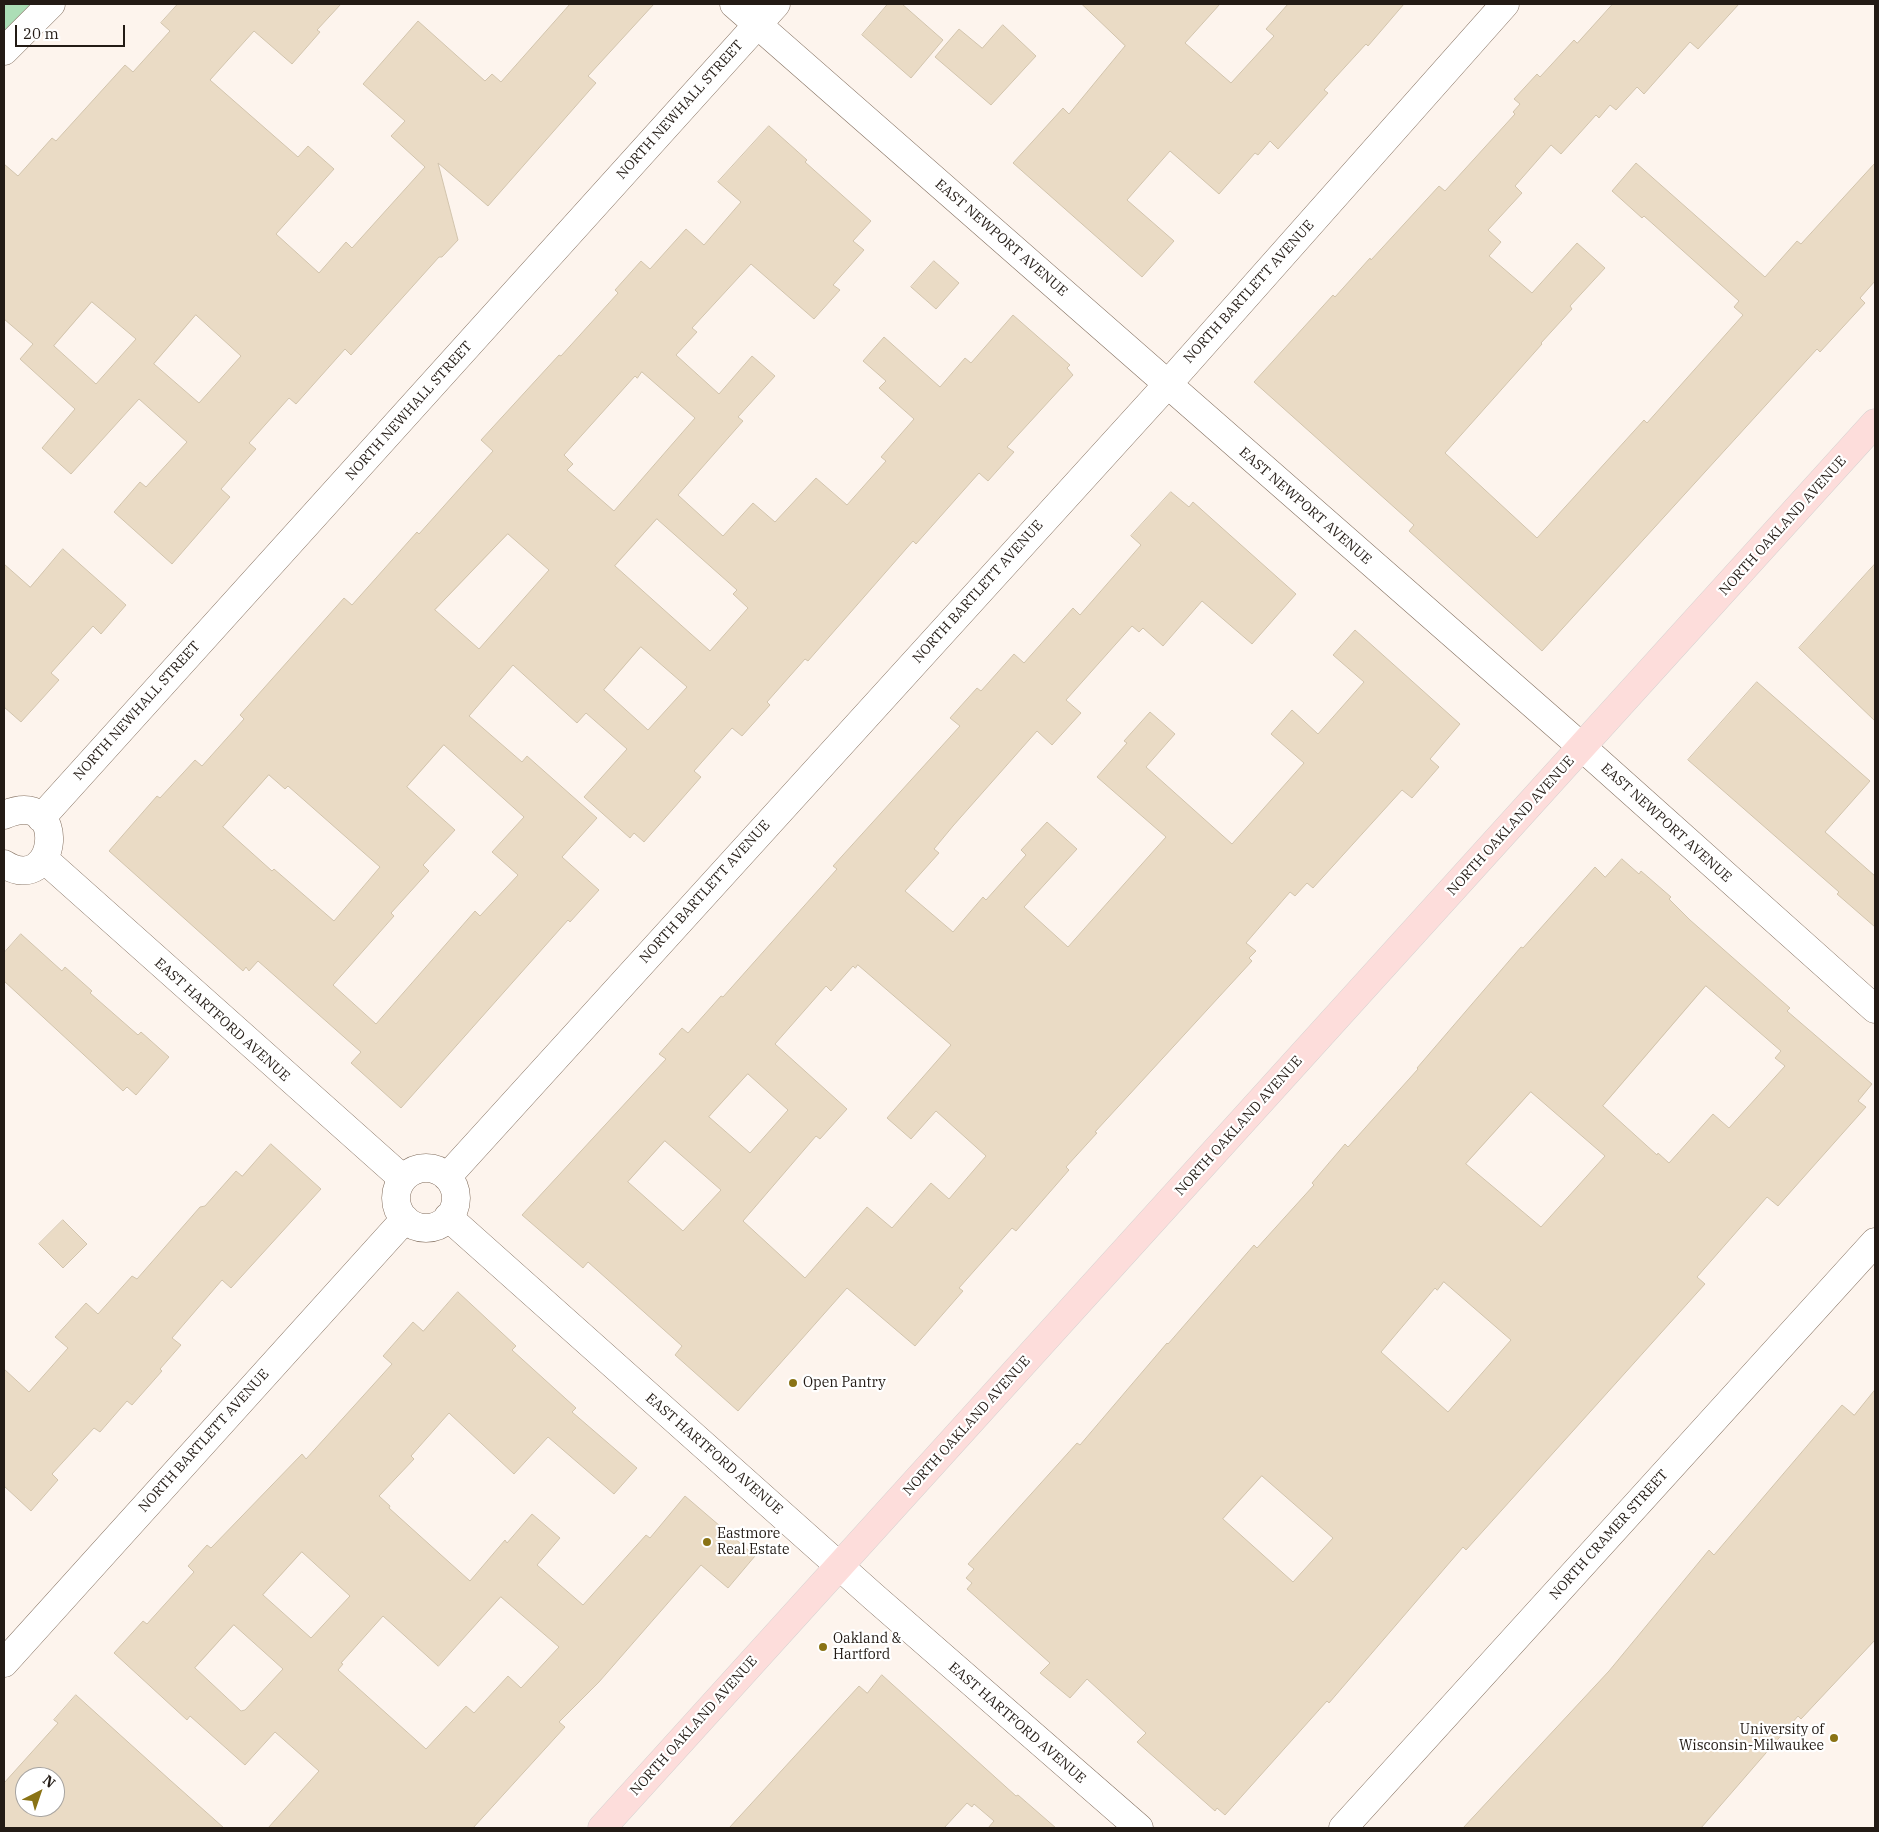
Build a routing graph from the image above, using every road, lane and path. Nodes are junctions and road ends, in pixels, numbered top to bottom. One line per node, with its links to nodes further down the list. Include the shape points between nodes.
1 (50, 4): 6 (street)
2 (734, 4): 5 (street, EAST NEWPORT AVENUE)
3 (776, 4): 5 (street, NORTH NEWHALL STREET)
4 (1505, 4): 7 (street, NORTH BARTLETT AVENUE)
5 (758, 24): 7 (street, EAST NEWPORT AVENUE); 11 (street, NORTH NEWHALL STREET)
6 (4, 50)
7 (1167, 385): 9 (street, EAST NEWPORT AVENUE); 15 (street, NORTH BARTLETT AVENUE)
8 (1875, 423): 9 (main road, NORTH OAKLAND AVENUE)
9 (1583, 748): 14 (street, EAST NEWPORT AVENUE); 20 (main road, NORTH OAKLAND AVENUE)
10 (4, 815): 11 (street, via 27,810)
11 (41, 818): 12 (street, via 51,839)
12 (44, 860): 13 (street, via 37,866 22,870); 16 (street, EAST HARTFORD AVENUE)
13 (4, 864)
14 (1875, 1009)
15 (447, 1177): 16 (street, via 438,1171 419,1168); 17 (street, via 455,1197)
16 (402, 1178): 18 (street, via 396,1204)
17 (448, 1218): 18 (street, via 427,1228); 20 (street, EAST HARTFORD AVENUE)
18 (405, 1219): 21 (street, NORTH BARTLETT AVENUE)
19 (1875, 1242): 24 (street, NORTH CRAMER STREET)
20 (840, 1566): 22 (main road, NORTH OAKLAND AVENUE); 23 (street, EAST HARTFORD AVENUE)
21 (4, 1663)
22 (602, 1828)
23 (1139, 1828)
24 (1343, 1828)

